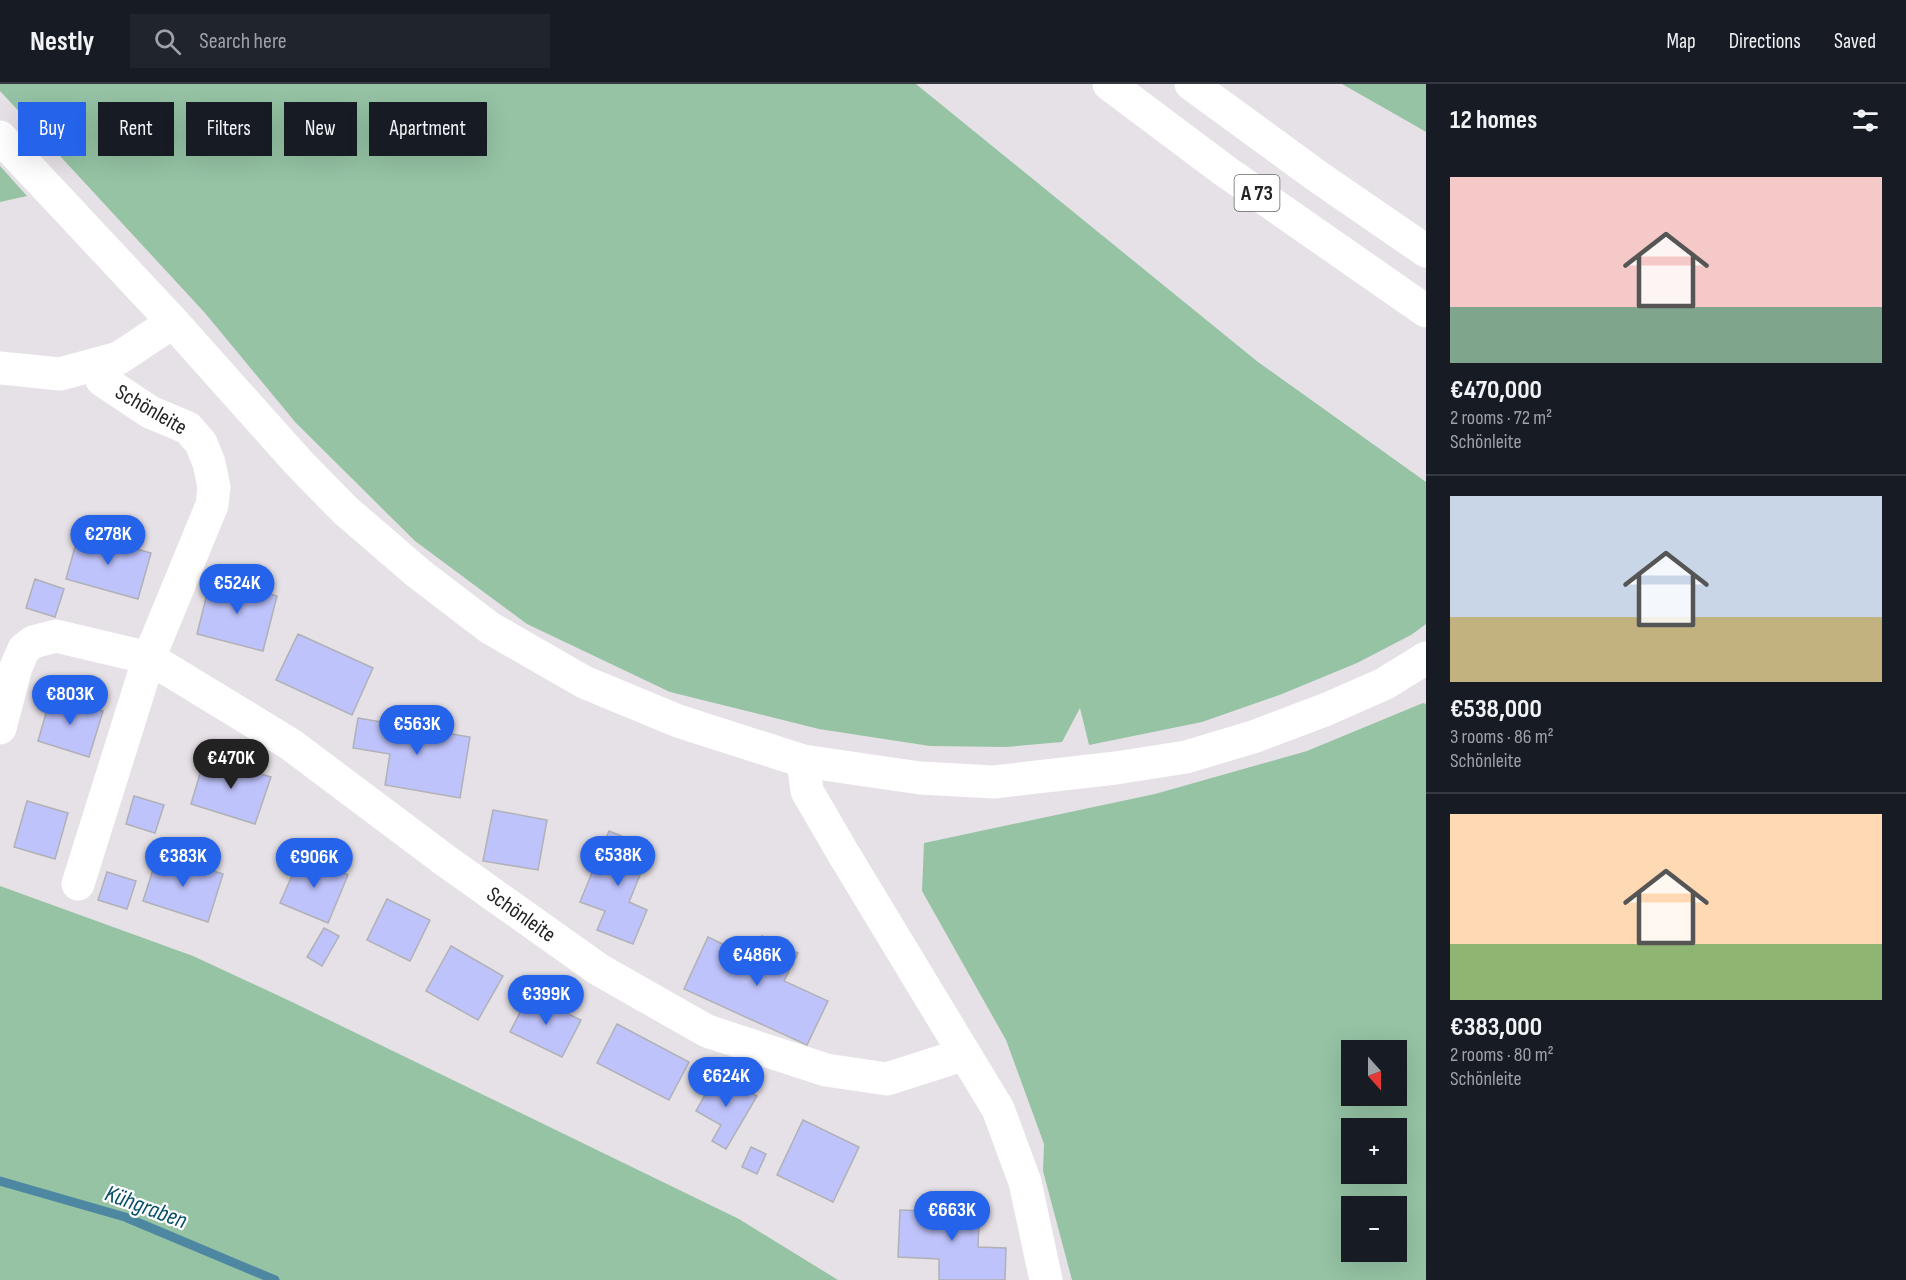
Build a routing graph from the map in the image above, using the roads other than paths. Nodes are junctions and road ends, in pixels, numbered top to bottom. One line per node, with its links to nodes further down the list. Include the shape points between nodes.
1 (1109, 84): 5 (main road, A 73, via 1225,171)
2 (1191, 84): 4 (main road, A 73)
3 (0, 136): 6 (main road)
4 (1426, 251)
5 (1426, 311)
6 (173, 322): 7 (main road); 12 (main road, via 345,510 490,628 584,682 678,721)
7 (108, 361): 8 (main road, via 60,374); 9 (main road, Schönleite, via 102,380 150,412 188,428 201,443 214,487 212,505)
8 (0, 368)
9 (149, 658): 11 (main road, Schönleite, via 56,636 33,642 24,649 16,667); 13 (main road, Schönleite); 14 (main road, Schönleite, via 290,744 598,969 706,1031 826,1070 887,1079)
10 (1426, 658): 12 (main road, via 1383,684 1327,709 1186,757 994,782 920,778)
11 (0, 728)
12 (803, 761): 14 (main road, via 807,791)
13 (78, 884)
14 (965, 1054): 15 (main road, via 998,1108 1025,1182)
15 (1046, 1280)

